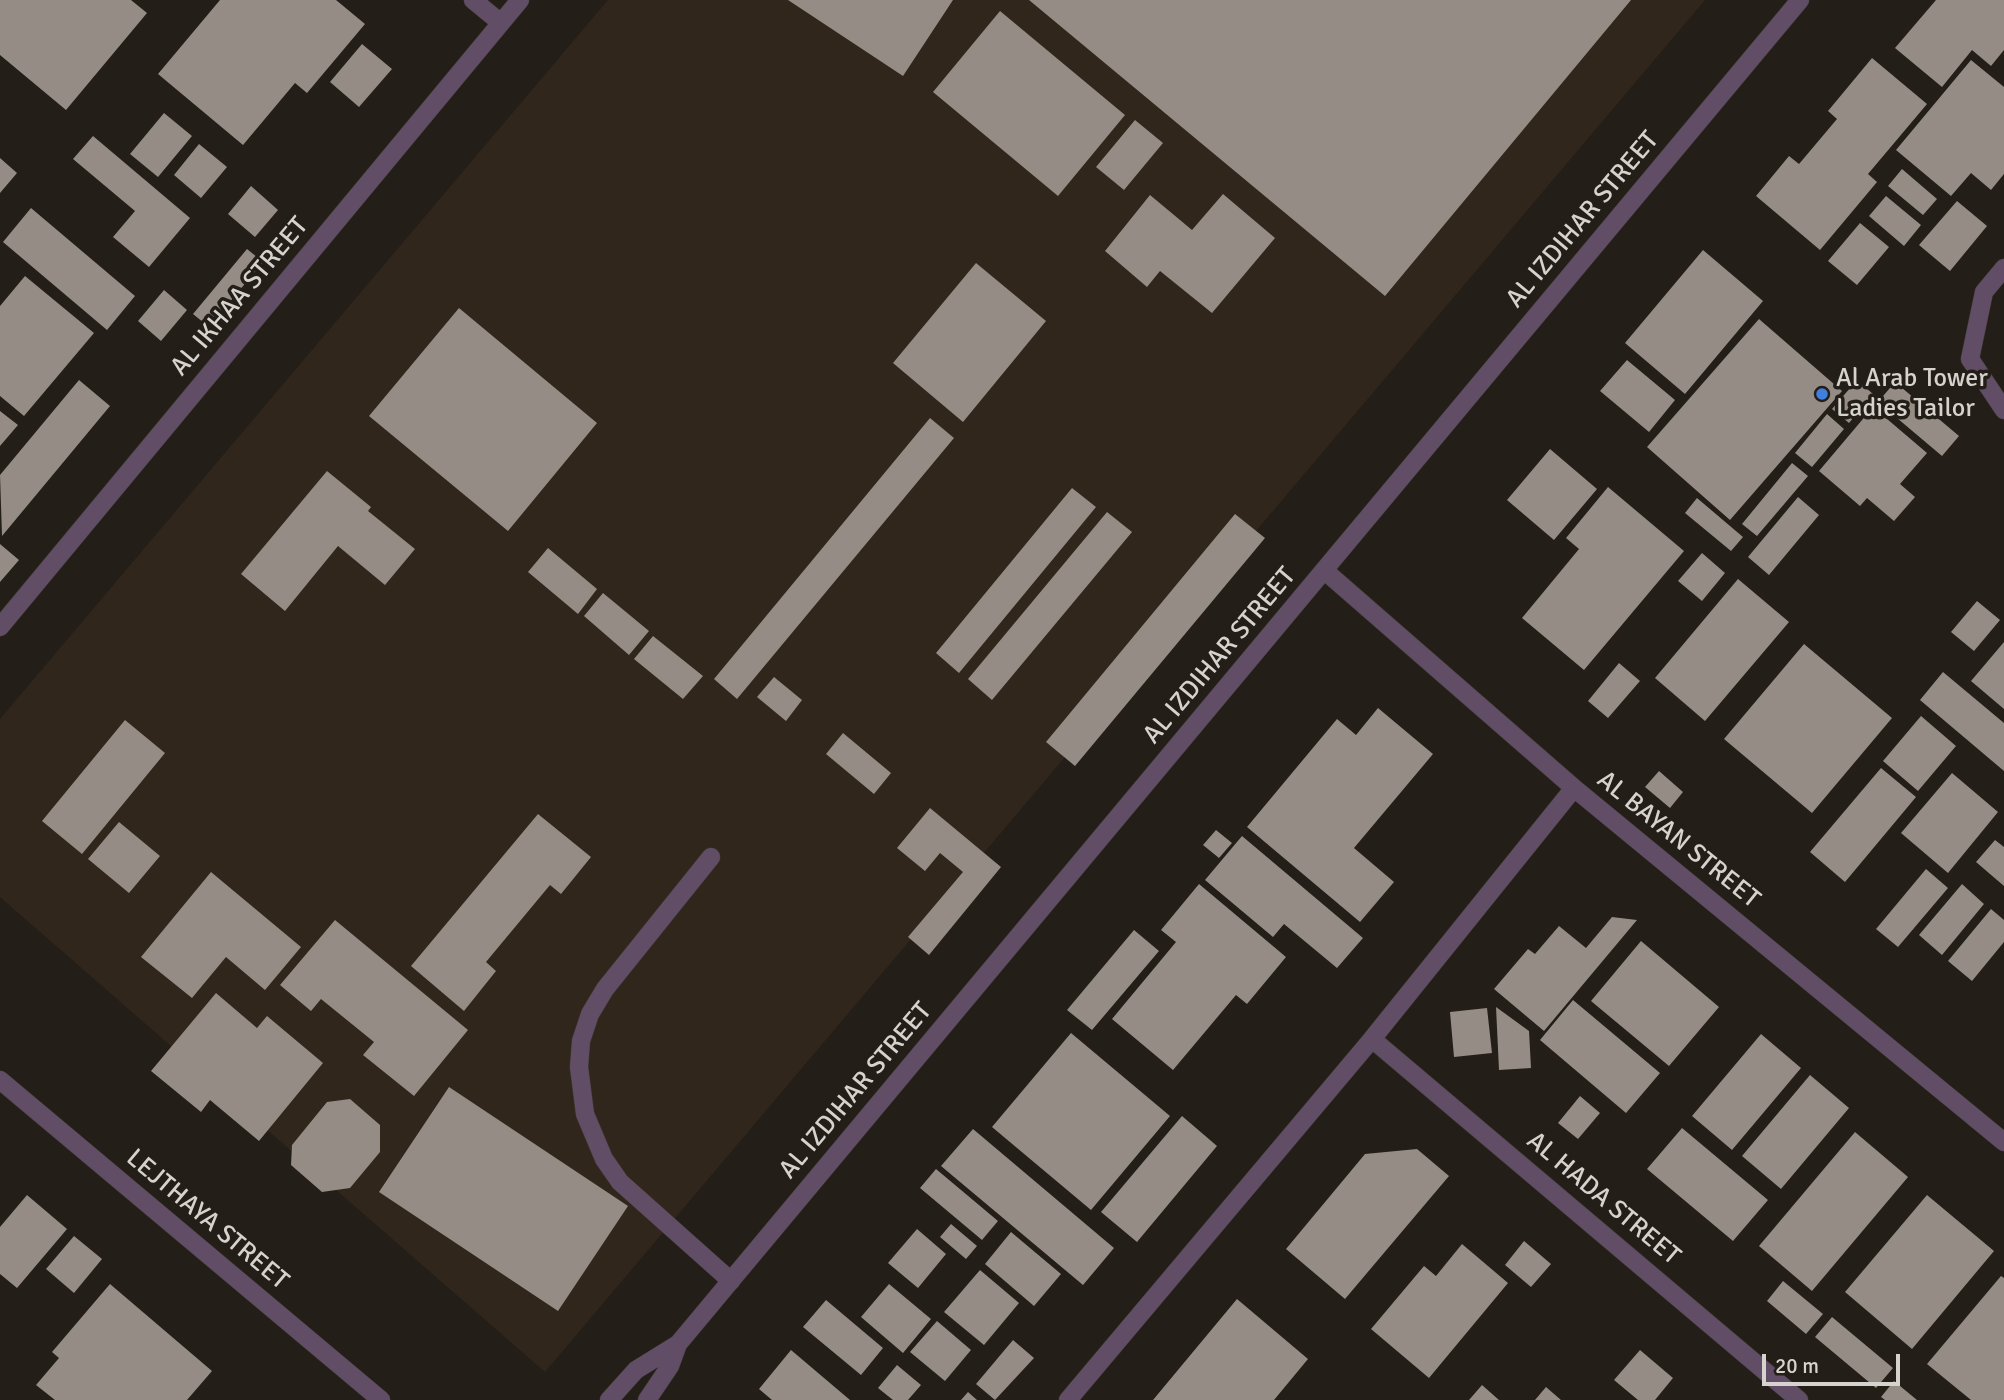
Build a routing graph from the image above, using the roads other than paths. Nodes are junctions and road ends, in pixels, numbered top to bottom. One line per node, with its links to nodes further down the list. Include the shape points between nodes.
1 (473, 0): 4 (street)
2 (520, 0): 4 (street, AL IKHAA STREET)
3 (1800, 0): 7 (street, AL IZDIHAR STREET)
4 (501, 23): 8 (street, AL IKHAA STREET)
5 (2004, 268): 6 (street, via 1984,292 1970,359)
6 (2004, 410)
7 (1325, 571): 9 (street, AL BAYAN STREET); 14 (street, AL IZDIHAR STREET)
8 (0, 627)
9 (1574, 788): 11 (street); 13 (street, AL BAYAN STREET)
10 (710, 857): 14 (street, via 604,989 584,1032 579,1067 585,1114 604,1159 620,1182)
11 (1372, 1039): 19 (street); 20 (street, AL HADA STREET)
12 (0, 1080): 16 (street, LEJTHAYA STREET)
13 (2004, 1142)
14 (731, 1281): 15 (street, AL IZDIHAR STREET)
15 (678, 1344): 17 (street, AL IZDIHAR STREET, via 636,1370); 18 (street, AL IZDIHAR STREET, via 670,1366)
16 (381, 1400)
17 (609, 1400)
18 (647, 1400)
19 (1068, 1400)
20 (1799, 1400)

